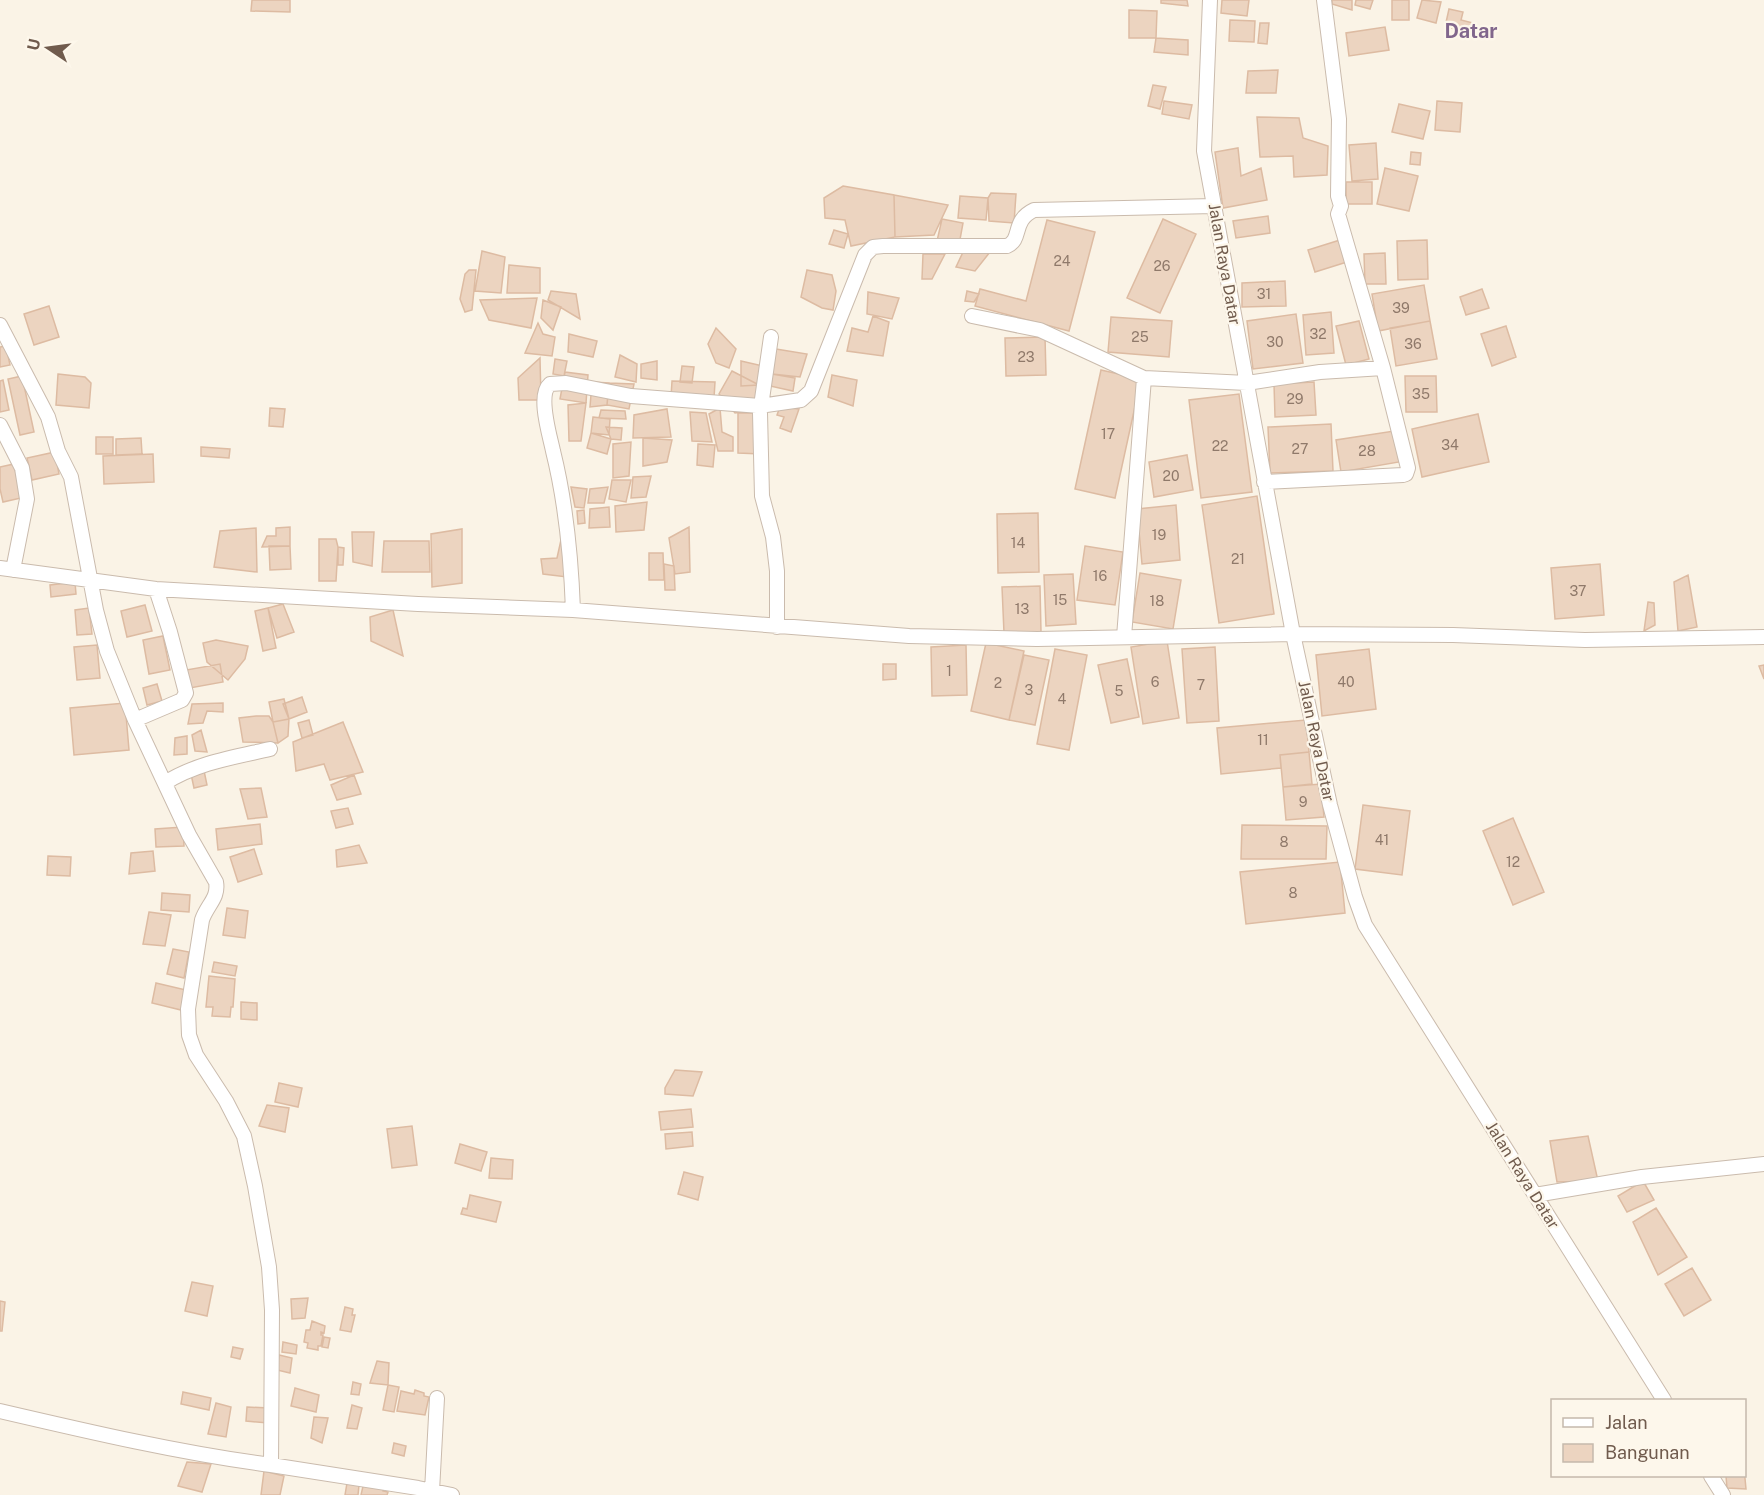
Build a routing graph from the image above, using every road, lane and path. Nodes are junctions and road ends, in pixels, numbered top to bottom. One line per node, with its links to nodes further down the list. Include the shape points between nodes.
1 (1210, 0): 3 (street, Jalan Raya Datar, via 1204,151)
2 (1324, 0): 7 (street, via 1339,119 1338,214)
3 (1214, 206): 9 (street, Jalan Raya Datar); 10 (street, via 1034,210 1022,219 1016,237 1007,246 873,248 866,255 811,391 801,400)
4 (972, 316): 8 (street, via 1041,330)
5 (0, 325): 14 (street, via 48,417 71,477)
6 (771, 337): 10 (street)
7 (1383, 368): 9 (street); 12 (street, via 1408,465 1406,474)
8 (1144, 378): 9 (street); 19 (street)
9 (1247, 383): 12 (street, Jalan Raya Datar)
10 (760, 406): 16 (street, via 631,396 566,383 546,388 546,423 562,487 570,550); 17 (street, via 762,496 777,571)
11 (0, 425): 13 (street, via 22,468 27,499)
12 (1264, 482): 18 (street, Jalan Raya Datar)
13 (7, 569): 14 (street)
14 (90, 580): 15 (street); 21 (street, via 107,651)
15 (156, 589): 16 (street); 21 (street, via 186,693 182,700)
16 (573, 610): 17 (street)
17 (777, 627): 19 (street, via 955,638)
18 (1293, 634): 19 (street); 20 (street, via 1453,634 1585,640); 25 (street, Jalan Raya Datar, via 1330,805 1365,925)
19 (1124, 637)
20 (1764, 637)
21 (135, 720): 23 (street)
22 (270, 748): 23 (street, via 182,772)
23 (165, 783): 29 (street, via 218,891 202,920 188,1009 189,1035 196,1055 244,1136 255,1186 272,1310)
24 (1764, 1164): 25 (street, via 1642,1176)
25 (1535, 1195): 27 (street, Jalan Raya Datar)
26 (437, 1398): 31 (street)
27 (1663, 1399)
28 (0, 1411): 29 (street, via 100,1435)
29 (271, 1466): 31 (street)
30 (1712, 1477): 33 (street)
31 (432, 1491): 32 (street)
32 (452, 1495)
33 (1723, 1495)

